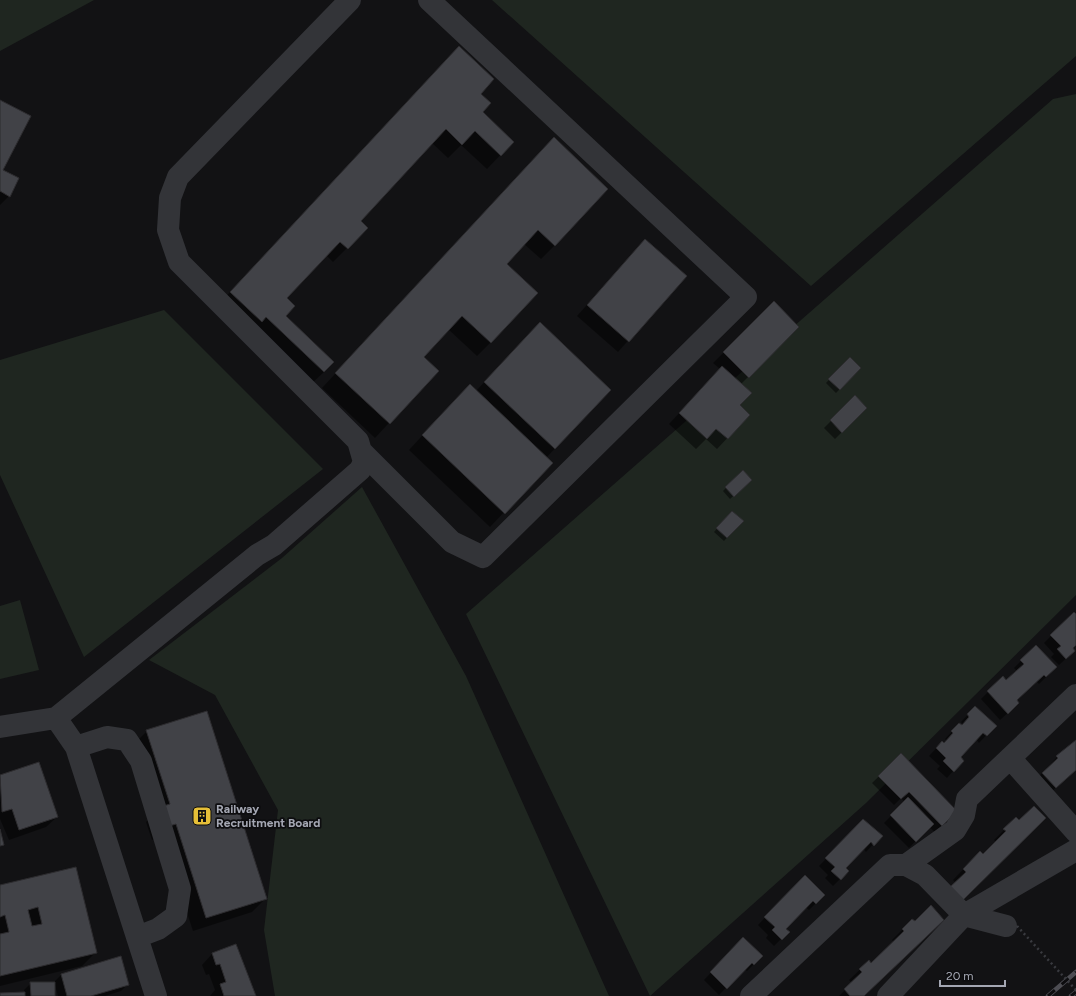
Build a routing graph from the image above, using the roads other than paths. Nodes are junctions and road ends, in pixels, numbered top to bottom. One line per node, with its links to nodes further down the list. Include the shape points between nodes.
1 (350, 0): 3 (street, via 178,177 170,198 168,230 179,262 358,441)
2 (429, 0): 3 (street, via 746,297 483,557 452,542)
3 (362, 452): 5 (street, via 364,462 360,470 274,545 257,555)
4 (1076, 695): 8 (street)
5 (56, 718): 6 (street); 7 (street)
6 (0, 727)
7 (76, 747): 14 (street); 14 (street, via 107,737 127,740 141,761 180,889 176,916 158,929)
8 (1010, 758): 9 (street); 11 (street, via 967,799 964,815 955,830)
9 (1076, 832)
10 (1076, 850): 12 (street)
11 (906, 866): 12 (street, via 925,875); 16 (street, via 890,865)
12 (964, 915): 13 (street); 17 (street)
13 (1012, 926)
14 (137, 937): 15 (street)
15 (156, 996)
16 (750, 996)
17 (888, 996)

